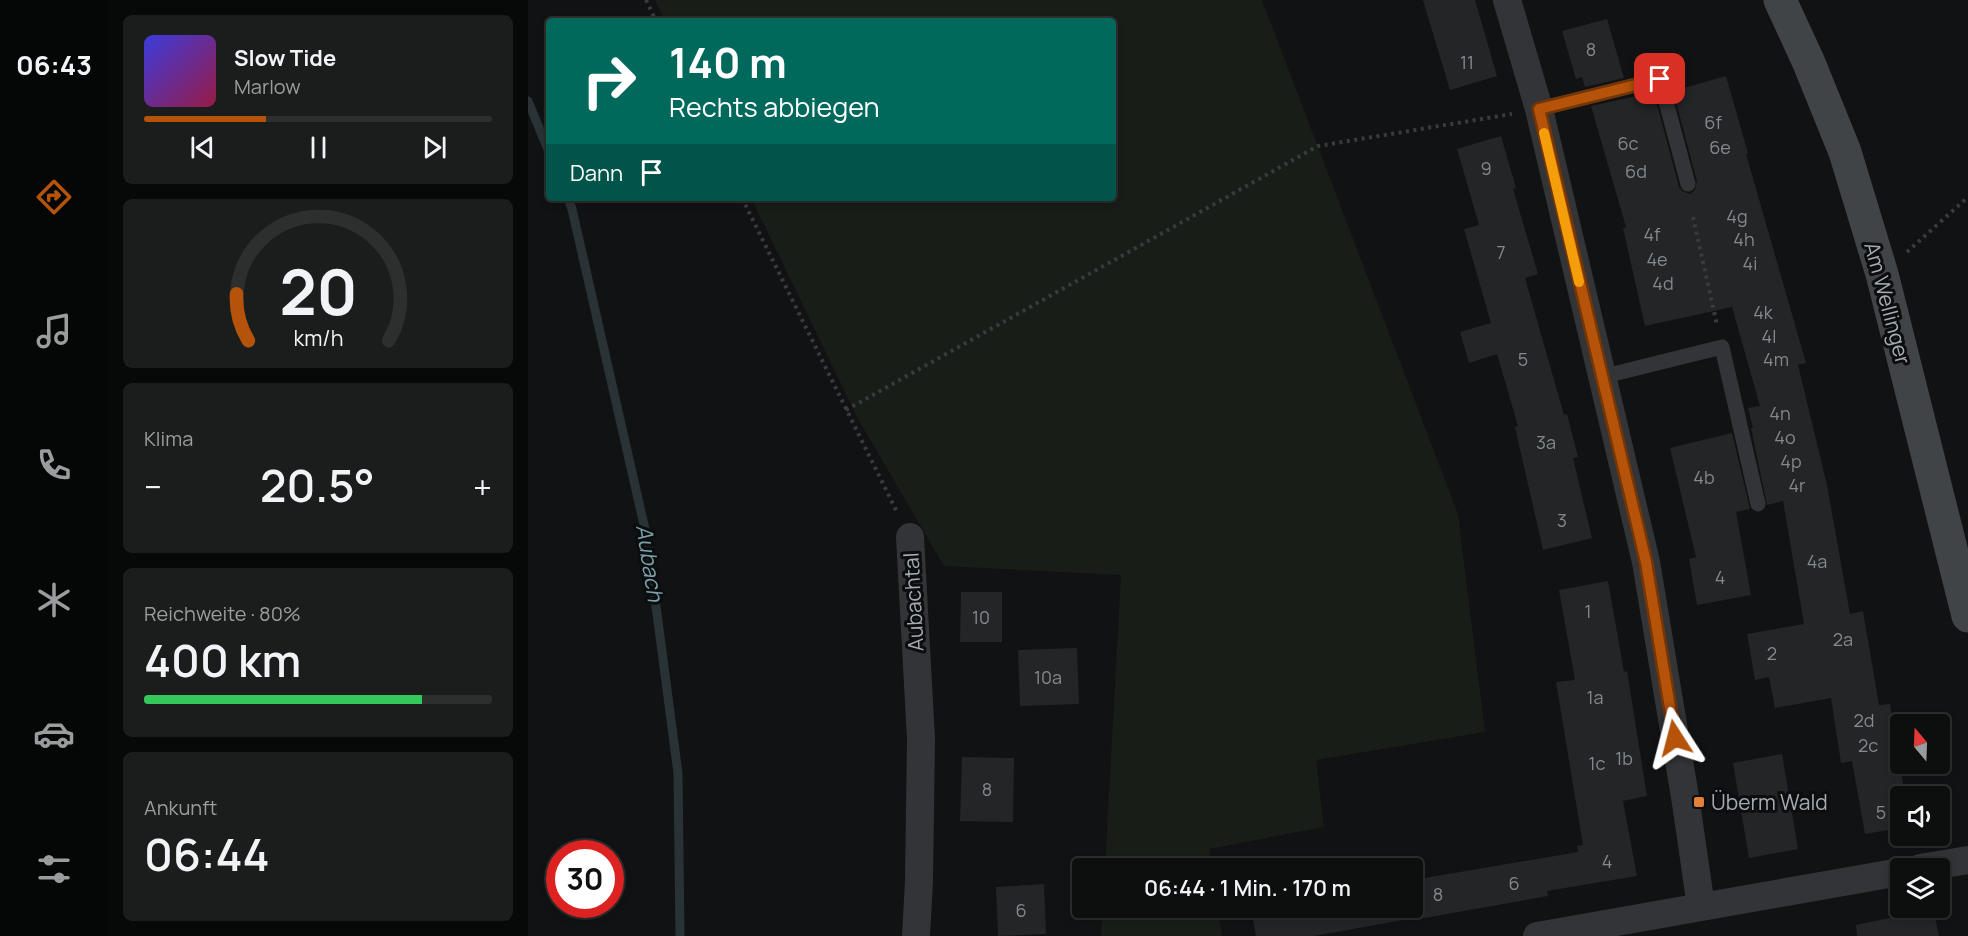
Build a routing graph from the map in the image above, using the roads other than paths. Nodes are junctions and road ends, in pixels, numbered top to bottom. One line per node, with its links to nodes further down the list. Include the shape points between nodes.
1 (1506, 0): 3 (street)
2 (1780, 0): 8 (main road, Am Wellinger, via 1845,152 1882,274)
3 (1539, 109): 4 (lane, via 1660,79); 5 (street)
4 (1688, 184)
5 (1601, 377): 6 (lane, via 1722,346); 12 (street, via 1646,562)
6 (1758, 504)
7 (910, 537): 13 (street, Aubachtal, via 921,739)
8 (1968, 616)
9 (1968, 860): 10 (street)
10 (1950, 863)
11 (1890, 874): 12 (street)
12 (1701, 907): 14 (street)
13 (916, 936)
14 (1537, 936)

